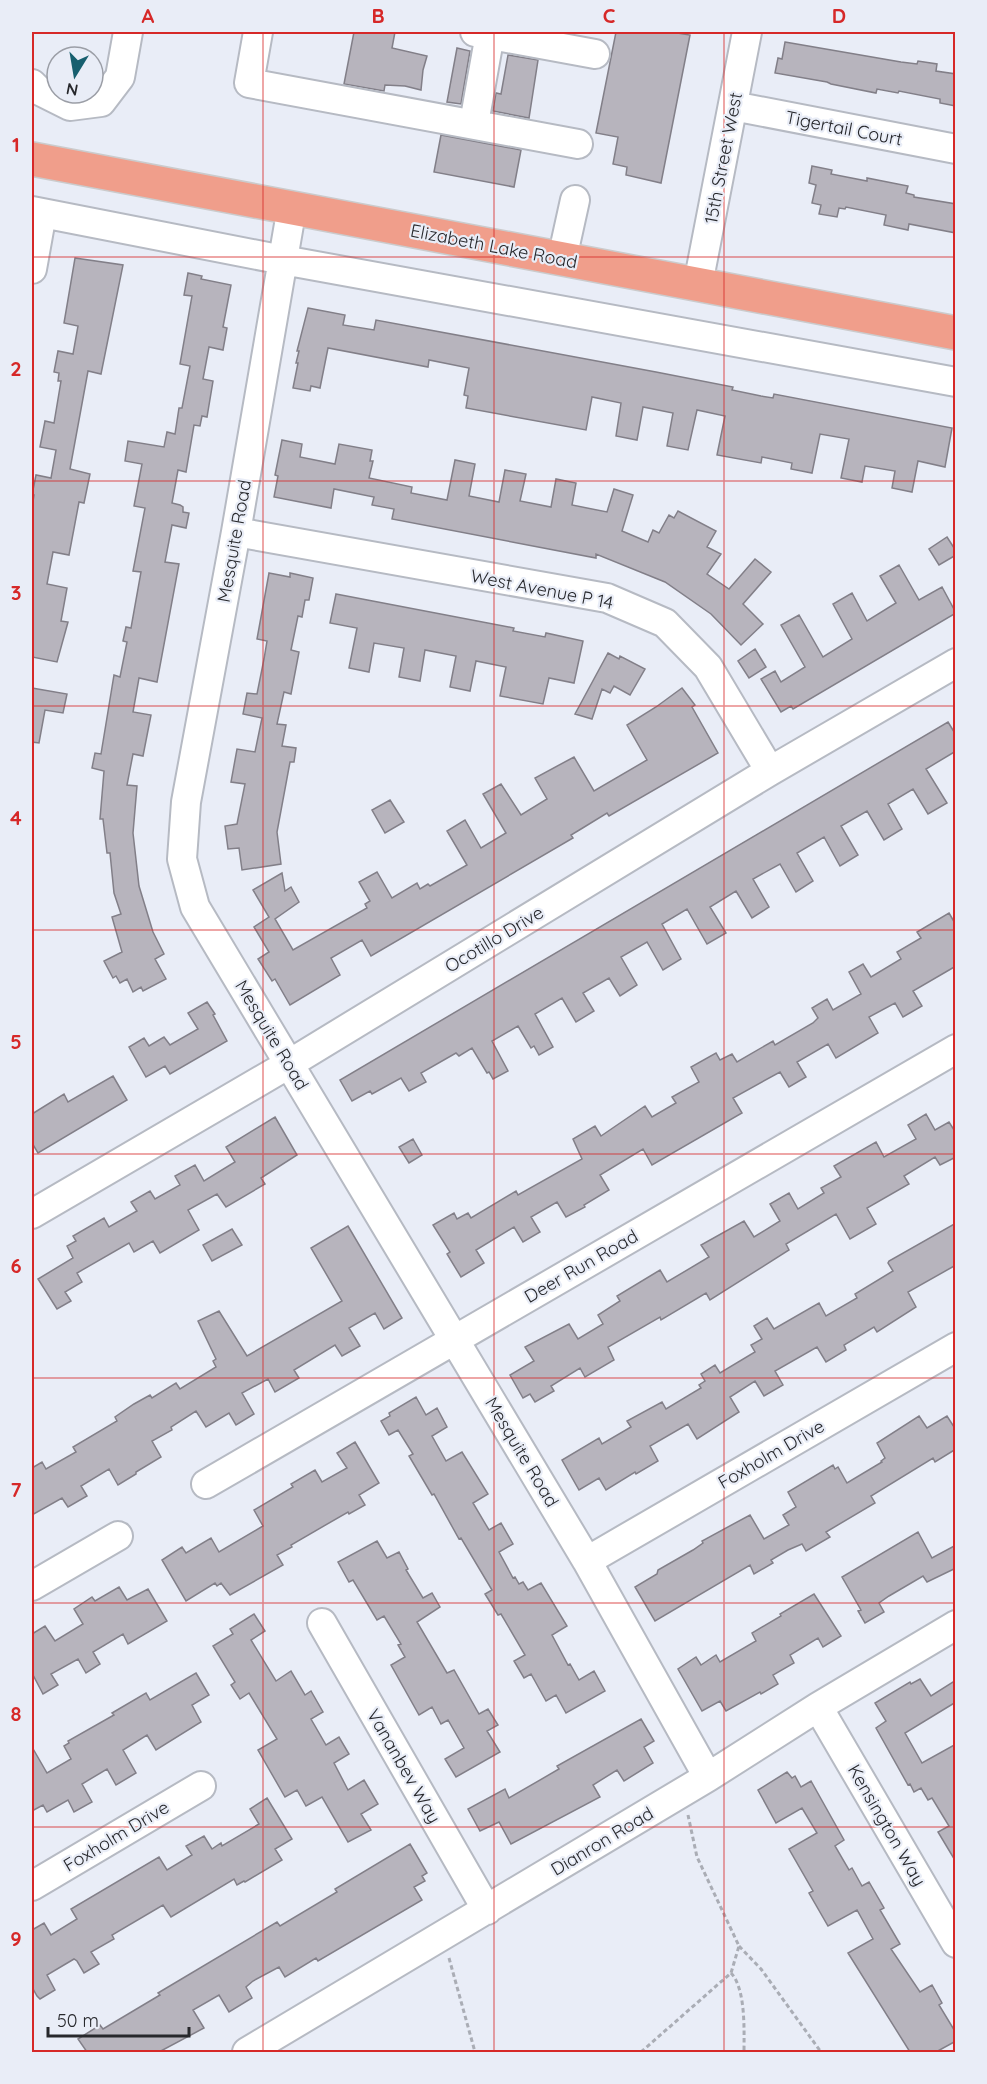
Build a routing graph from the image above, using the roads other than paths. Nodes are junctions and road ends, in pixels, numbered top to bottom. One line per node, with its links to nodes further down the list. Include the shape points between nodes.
1 (128, 32): 6 (street, via 120,76 101,102 70,106)
2 (258, 32): 9 (street, via 249,83)
3 (747, 32): 7 (street, 15th Street West)
4 (483, 33): 5 (street); 8 (street)
5 (595, 54)
6 (32, 84)
7 (732, 106): 10 (street, Tigertail Court); 18 (street, 15th Street West)
8 (476, 111)
9 (578, 144)
10 (956, 149)
11 (32, 159): 13 (main road, Elizabeth Lake Road)
12 (575, 200): 15 (street)
13 (292, 207): 15 (main road, Elizabeth Lake Road); 16 (street, Mesquite Road)
14 (37, 212): 16 (street); 17 (street)
15 (562, 259): 18 (main road, Elizabeth Lake Road)
16 (283, 260): 20 (street); 21 (street, Mesquite Road)
17 (32, 269)
18 (698, 284): 19 (main road, Elizabeth Lake Road)
19 (956, 333)
20 (956, 382)
21 (236, 532): 23 (street, West Avenue P 14, via 607,598 664,623 708,667); 25 (street, Mesquite Road, via 186,802 182,859 195,906)
22 (956, 663): 23 (street, Ocotillo Drive)
23 (770, 771): 25 (street, Ocotillo Drive)
24 (956, 1049): 27 (street, Deer Run Road)
25 (289, 1064): 26 (street, Ocotillo Drive); 27 (street, Mesquite Road)
26 (32, 1214)
27 (455, 1340): 29 (street, Deer Run Road); 31 (street, Mesquite Road)
28 (956, 1347): 31 (street, Foxholm Drive)
29 (206, 1484)
30 (118, 1536): 32 (street)
31 (587, 1561): 36 (street, Mesquite Road)
32 (32, 1586)
33 (322, 1623): 39 (street, Vananbev Way)
34 (956, 1625): 35 (street, Dianron Road)
35 (818, 1707): 36 (street, Dianron Road); 40 (street, Kensington Way)
36 (708, 1777): 39 (street, Dianron Road)
37 (201, 1786): 38 (street, Foxholm Drive)
38 (32, 1886)
39 (487, 1910): 41 (street, Dianron Road)
40 (956, 1943)
41 (247, 2052)

